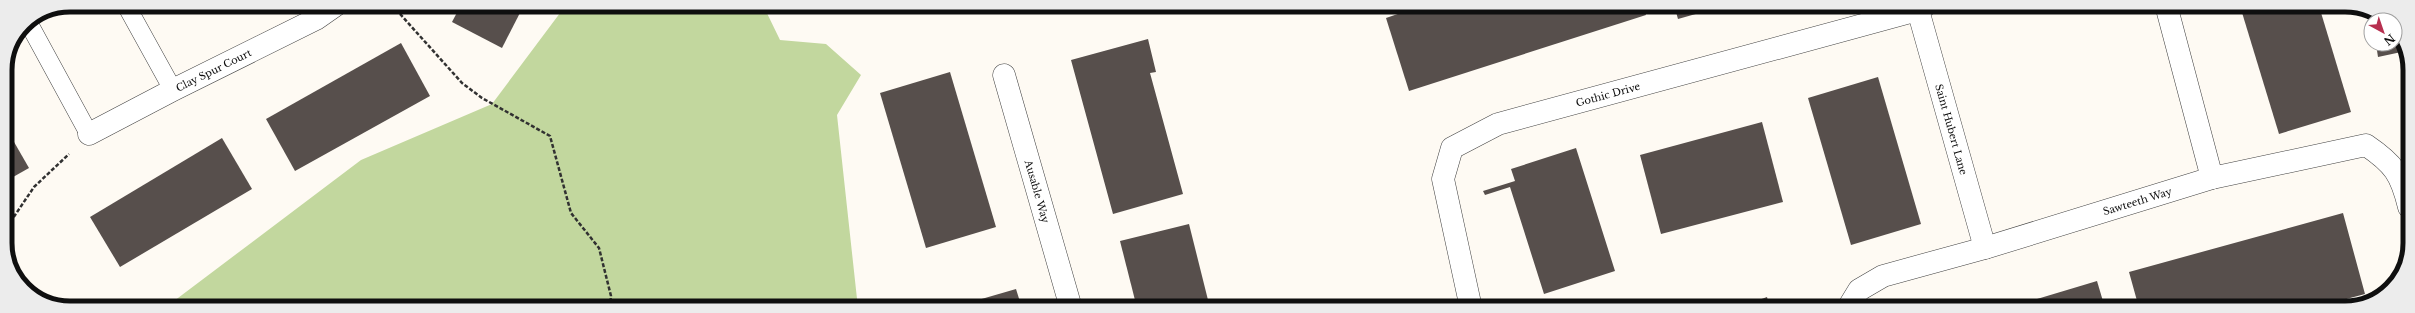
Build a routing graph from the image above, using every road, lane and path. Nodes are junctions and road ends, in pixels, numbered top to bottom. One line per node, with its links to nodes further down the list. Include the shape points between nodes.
1 (130, 12): 9 (lane)
2 (326, 12): 9 (street, Clay Spur Court)
3 (398, 12): 15 (path, via 462,83 482,98 550,136 571,213 599,248)
4 (1907, 12): 17 (street, Gothic Drive, via 1498,124 1452,148 1443,179)
5 (1923, 12): 14 (street, Saint Hubert Lane)
6 (2168, 12): 11 (street)
7 (31, 27): 10 (lane)
8 (1004, 75): 16 (street, Ausable Way)
9 (173, 90): 10 (street, Clay Spur Court)
10 (89, 134): 13 (path, via 34,187)
11 (2212, 178): 12 (street, Sawteeth Way, via 2366,145 2387,160); 14 (street, Sawteeth Way)
12 (2403, 183)
13 (12, 220)
14 (1985, 248): 18 (street, Sawteeth Way, via 1883,276 1859,290)
15 (611, 301)
16 (1069, 301)
17 (1469, 301)
18 (1852, 301)

